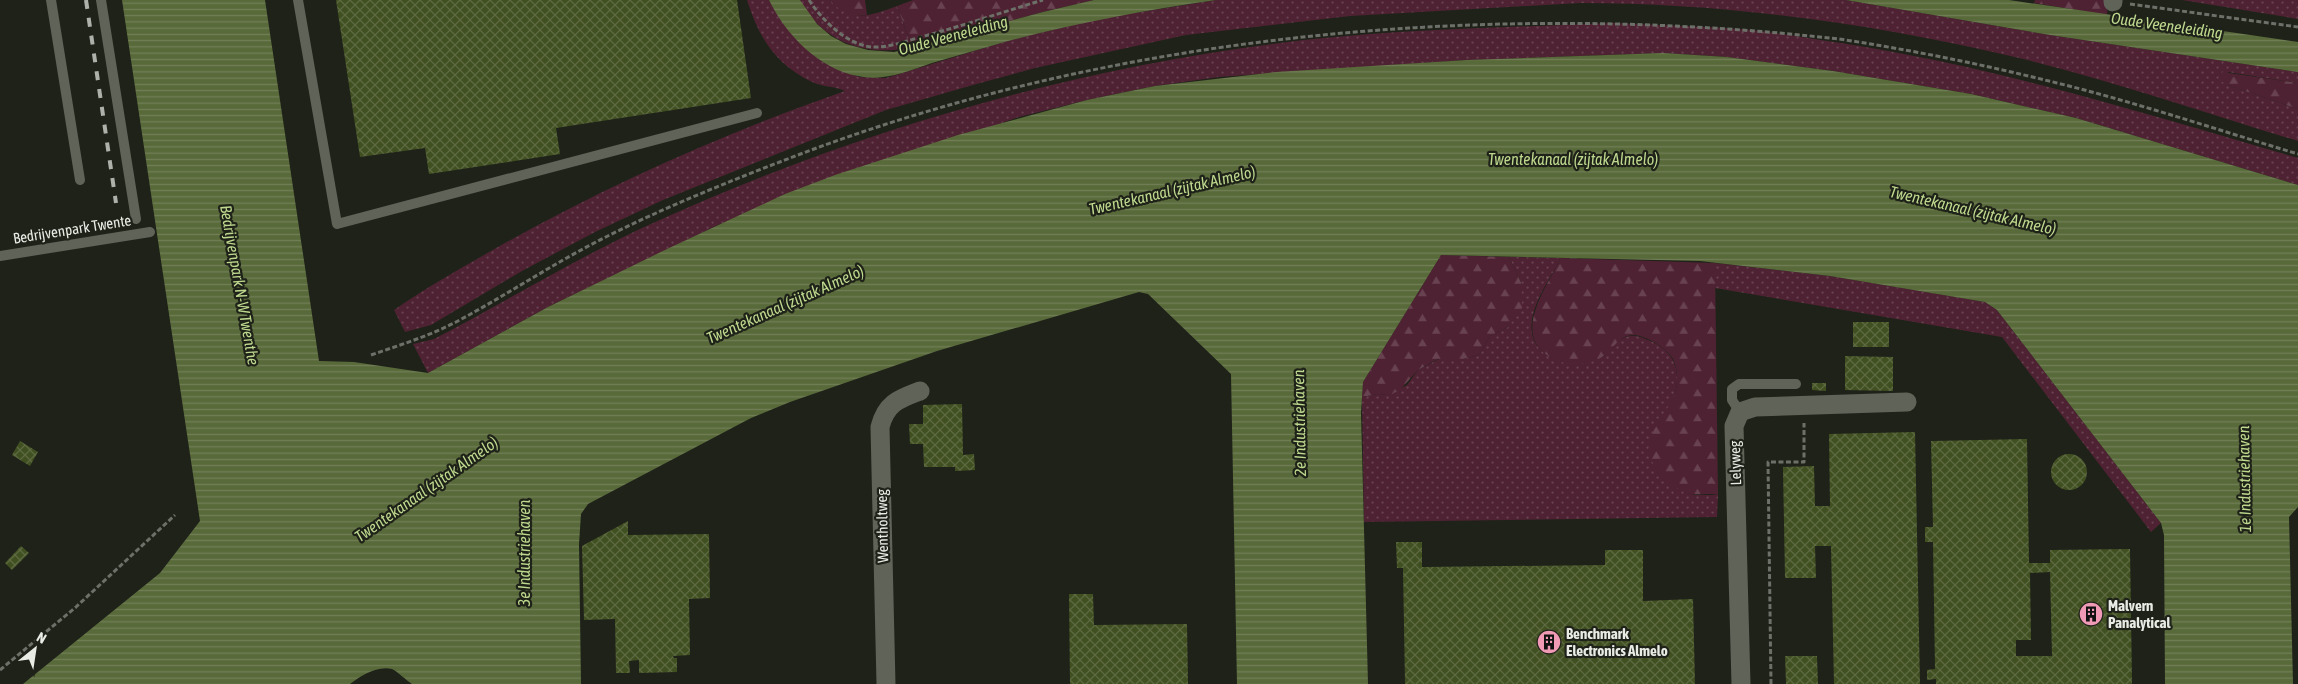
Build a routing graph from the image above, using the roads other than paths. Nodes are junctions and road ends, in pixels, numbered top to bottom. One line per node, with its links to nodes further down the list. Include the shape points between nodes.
1 (51, 0): 5 (lane)
2 (101, 0): 6 (lane)
3 (298, 0): 4 (lane, via 337,224)
4 (757, 113)
5 (80, 180)
6 (136, 219)
7 (150, 232): 8 (lane, Bedrijvenpark Twente)
8 (0, 256)
9 (1796, 384): 12 (lane, via 1739,384 1732,389 1732,400)
10 (920, 391): 13 (street, Wentholtweg, via 899,399 883,412 880,427)
11 (1907, 402): 12 (street, via 1755,407)
12 (1740, 412): 14 (street, Lelyweg, via 1734,426)
13 (886, 684)
14 (1741, 684)

